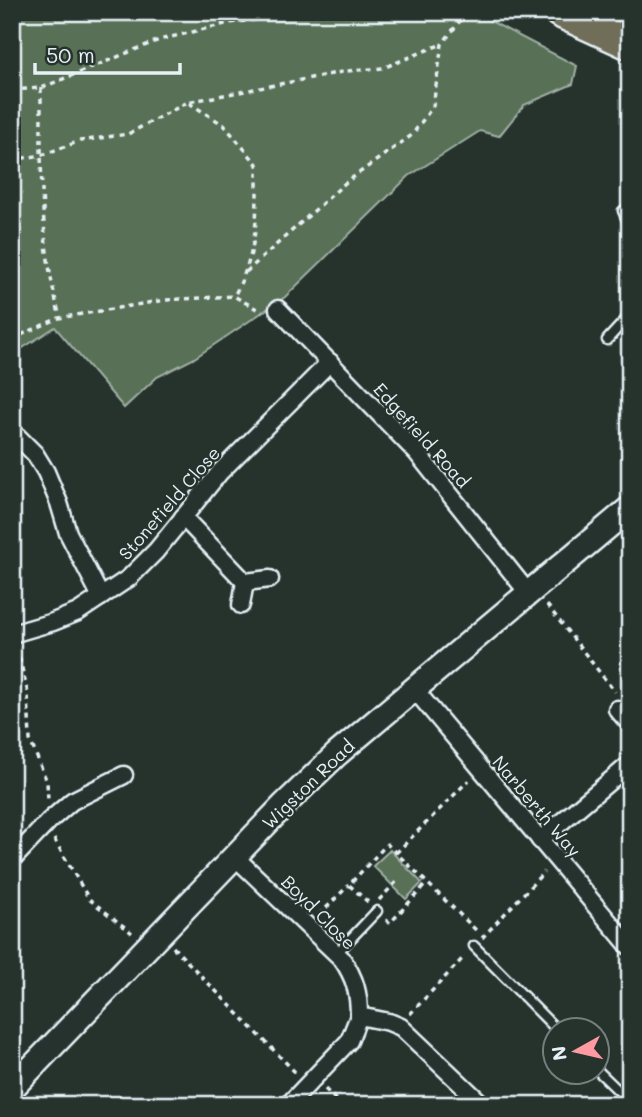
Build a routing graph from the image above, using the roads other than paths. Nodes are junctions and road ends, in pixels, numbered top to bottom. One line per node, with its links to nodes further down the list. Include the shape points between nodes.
1 (560, 12): 2 (highway)
2 (630, 44)
3 (630, 206): 4 (lane, via 623,211)
4 (630, 227)
5 (278, 309): 8 (street, Edgefield Road)
6 (630, 315): 7 (lane)
7 (607, 340)
8 (330, 362): 11 (street, Stonefield Close, via 242,448); 14 (street, Edgefield Road, via 417,453)
9 (12, 431): 15 (street, via 46,472 68,533)
10 (630, 508): 14 (street, Wigston Road)
11 (183, 517): 13 (street); 15 (street, Stonefield Close, via 130,578)
12 (270, 579): 13 (street)
13 (245, 582): 16 (street)
14 (532, 592): 18 (street, Wigston Road)
15 (101, 597): 17 (street, Stonefield Close, via 78,612)
16 (241, 605)
17 (12, 634)
18 (415, 690): 23 (street, Narberth Way); 24 (street, Wigston Road, via 337,754)
19 (617, 709): 20 (street)
20 (630, 723)
21 (630, 764): 23 (street)
22 (124, 775): 25 (street, via 72,801)
23 (540, 840): 28 (street, Narberth Way)
24 (234, 856): 29 (street, Boyd Close); 32 (street, Wigston Road)
25 (12, 860)
26 (377, 911): 29 (lane)
27 (474, 946): 31 (lane)
28 (630, 947)
29 (337, 954): 30 (street, Boyd Close, via 352,974)
30 (359, 1016): 35 (street, via 349,1041); 36 (street, via 401,1027)
31 (543, 1016)
32 (17, 1074)
33 (610, 1082): 34 (lane)
34 (624, 1096)
35 (288, 1105)
36 (483, 1105)

